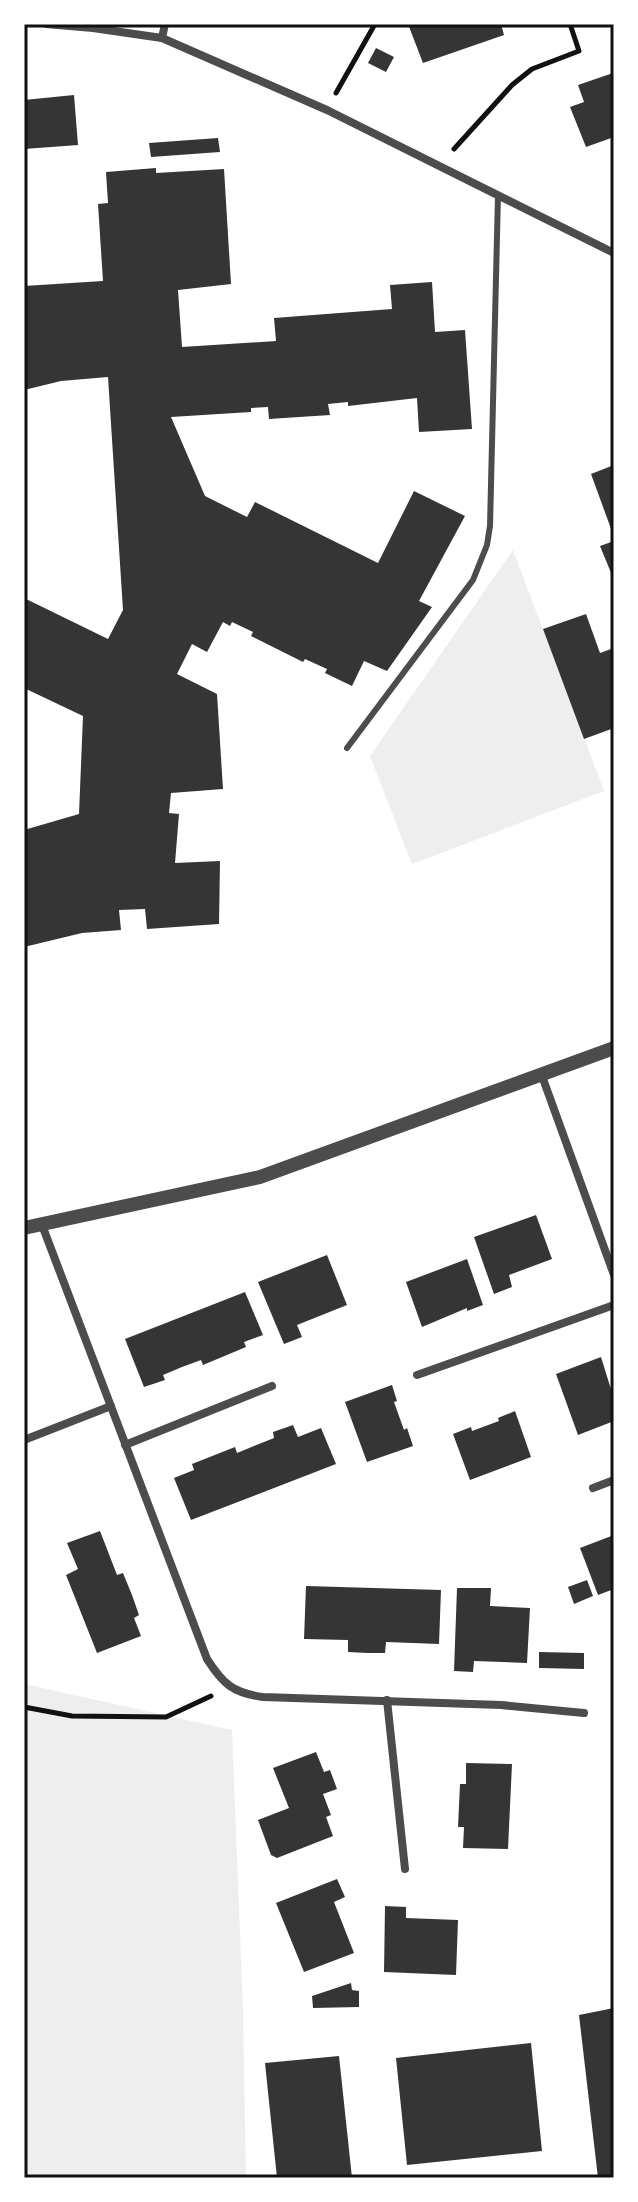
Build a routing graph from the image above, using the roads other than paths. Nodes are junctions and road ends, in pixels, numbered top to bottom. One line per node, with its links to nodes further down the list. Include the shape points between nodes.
1 (46, 24): 3 (street)
2 (165, 24): 3 (street)
3 (162, 38): 4 (street, via 327,110)
4 (498, 195): 5 (street); 6 (lane, via 487,545 473,580)
5 (614, 253)
6 (347, 748)
7 (614, 1048): 8 (street)
8 (542, 1076): 9 (street, via 260,1177); 11 (street)
9 (42, 1225): 10 (street); 15 (street)
10 (24, 1228)
11 (614, 1275)
12 (614, 1305): 13 (street)
13 (417, 1375)
14 (272, 1386): 17 (street)
15 (111, 1406): 16 (street); 17 (street)
16 (24, 1440)
17 (125, 1445): 20 (street, via 207,1659 230,1687 263,1697)
18 (614, 1480): 19 (street)
19 (593, 1488)
20 (387, 1700): 21 (street); 22 (street)
21 (584, 1713)
22 (405, 1869)

